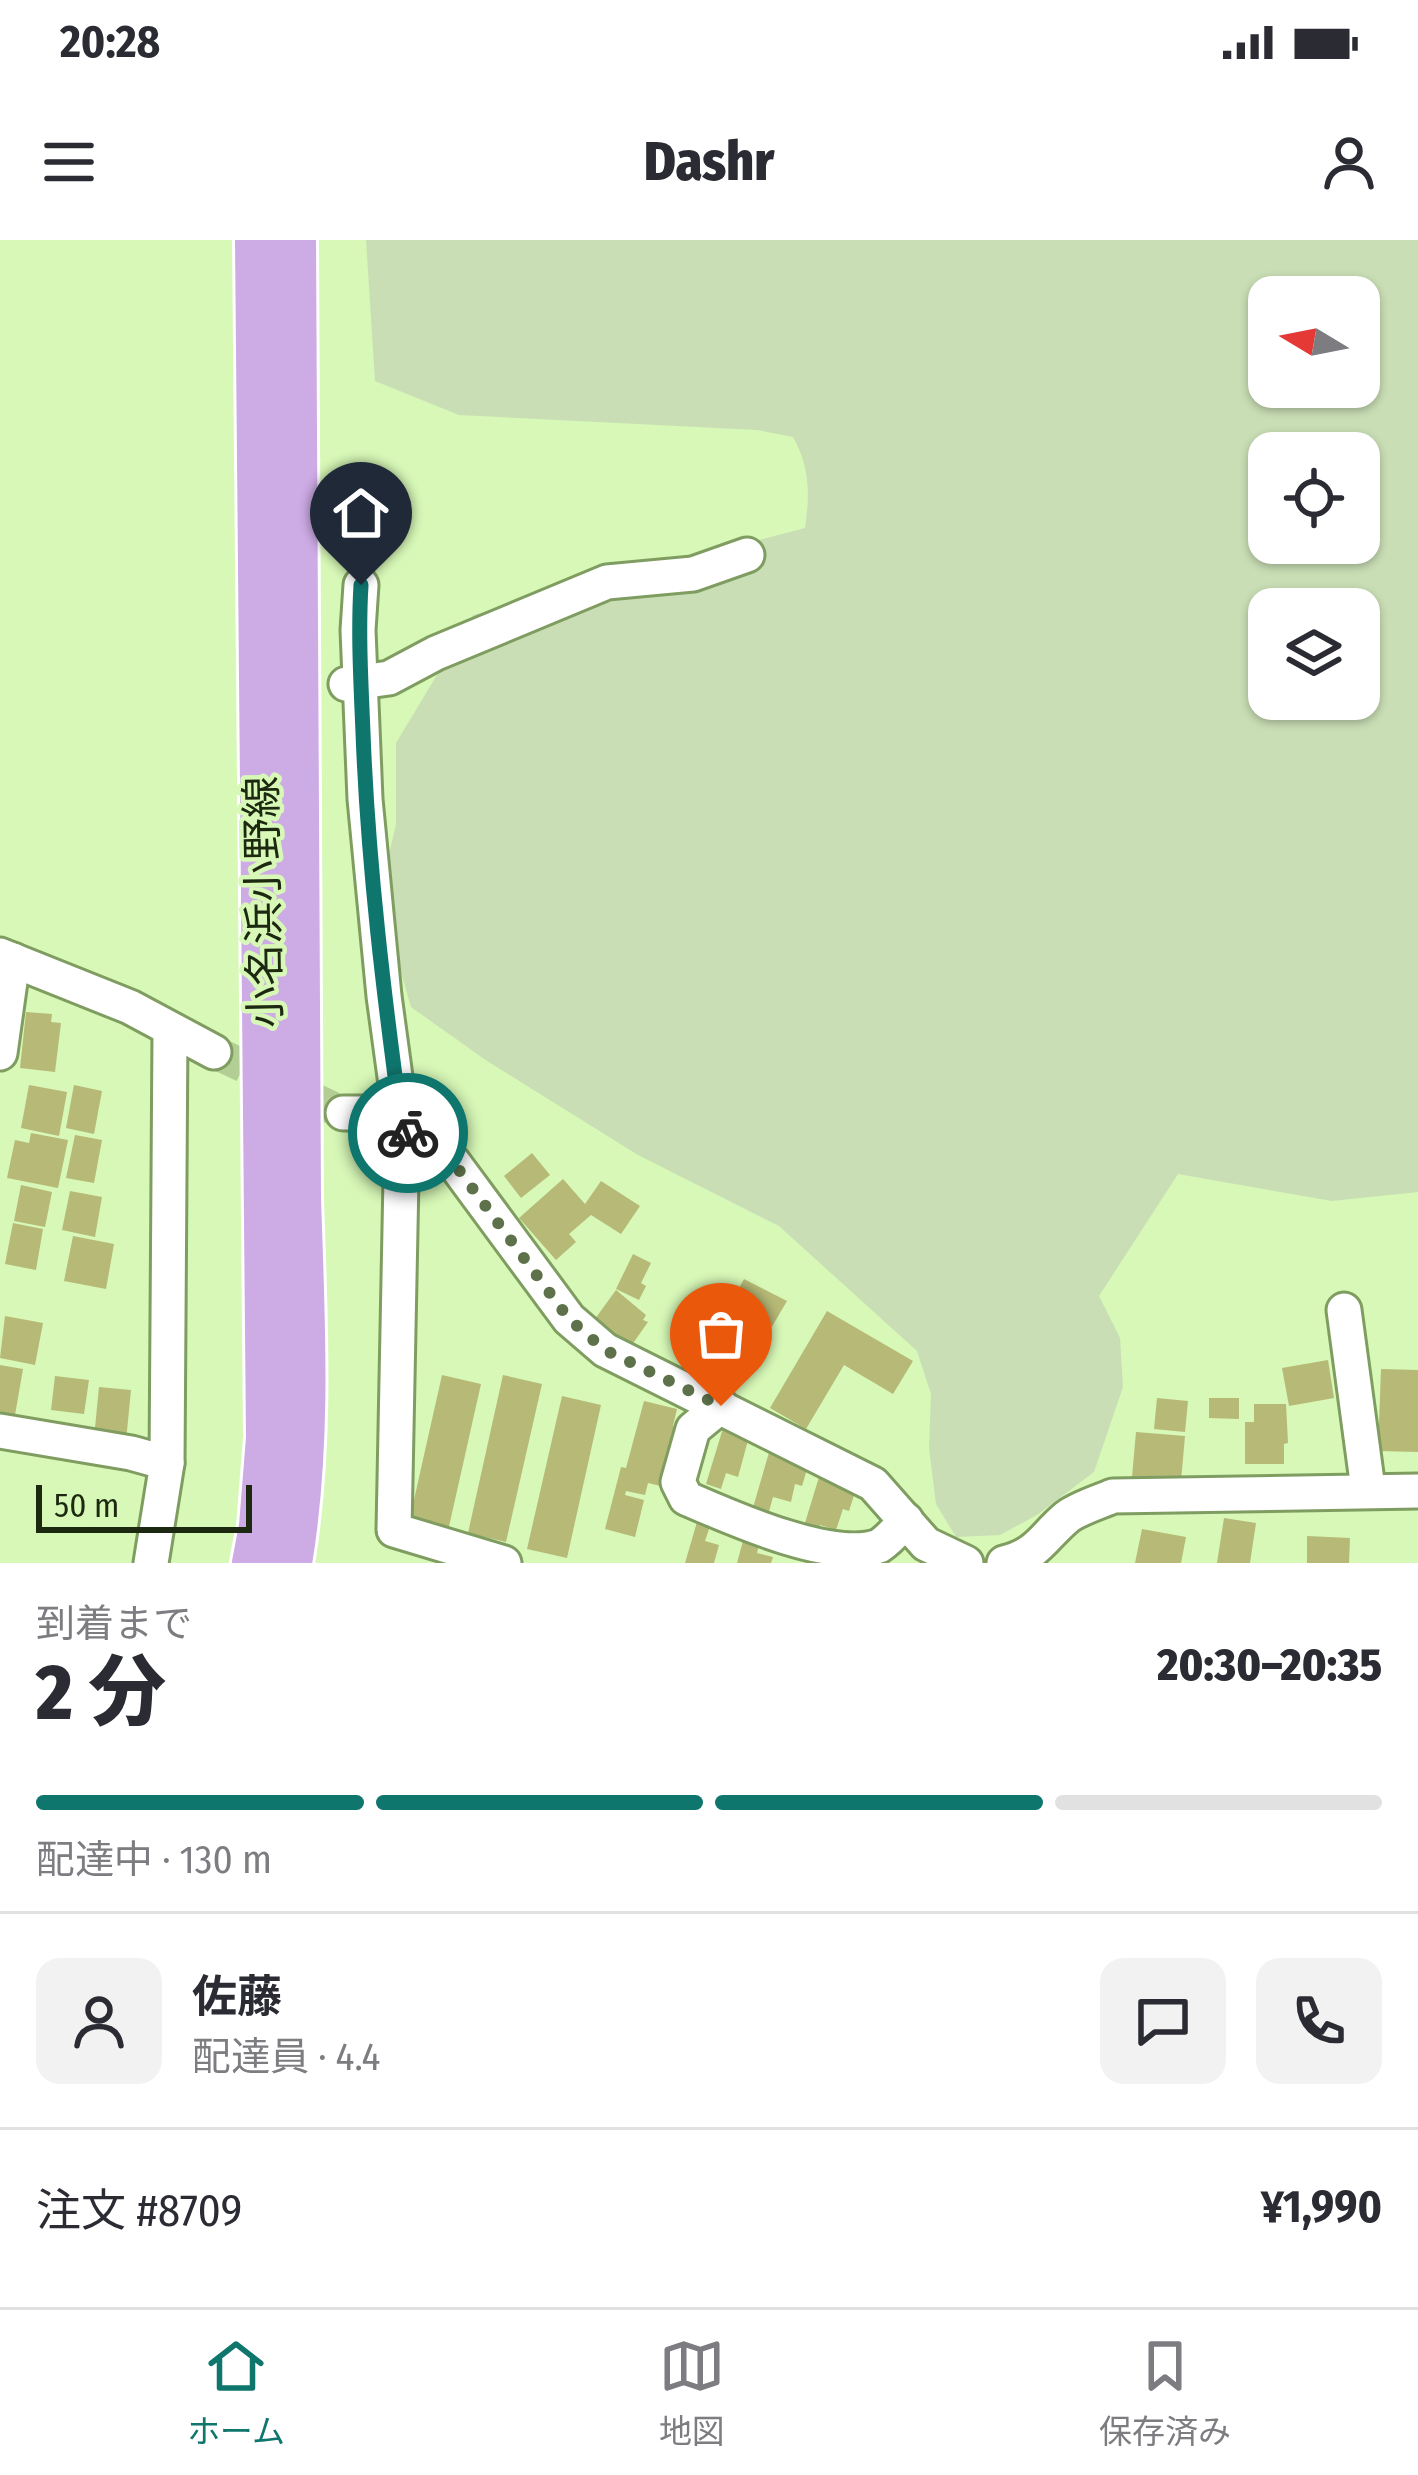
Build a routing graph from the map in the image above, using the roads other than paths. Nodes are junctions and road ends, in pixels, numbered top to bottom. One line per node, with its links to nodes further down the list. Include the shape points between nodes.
1 (256, 240): 21 (main road, 小名浜小野線, via 267,1438)
2 (295, 240): 22 (main road, 小名浜小野線, via 305,1356)
3 (747, 555): 5 (street, via 693,574 607,581 389,678)
4 (361, 585): 5 (street)
5 (353, 684): 11 (street)
6 (6, 958): 7 (street, via 130,1007); 9 (street)
7 (170, 1032): 8 (street); 15 (street)
8 (214, 1052)
9 (0, 1053)
10 (344, 1112): 11 (street, via 378,1114)
11 (402, 1128): 13 (street, via 453,1162 569,1319 605,1350); 23 (street, via 394,1530)
12 (1344, 1310): 16 (street)
13 (721, 1406): 18 (street, via 873,1484); 18 (street, via 693,1429 678,1482 686,1498 825,1555 877,1549)
14 (0, 1431): 15 (street)
15 (167, 1463): 20 (street)
16 (1368, 1489): 17 (street); 19 (street, via 1113,1496 1069,1516)
17 (1418, 1491)
18 (906, 1520): 24 (street, via 926,1544)
19 (1017, 1561)
20 (151, 1563)
21 (253, 1563)
22 (291, 1563)
23 (504, 1563)
24 (966, 1563)

